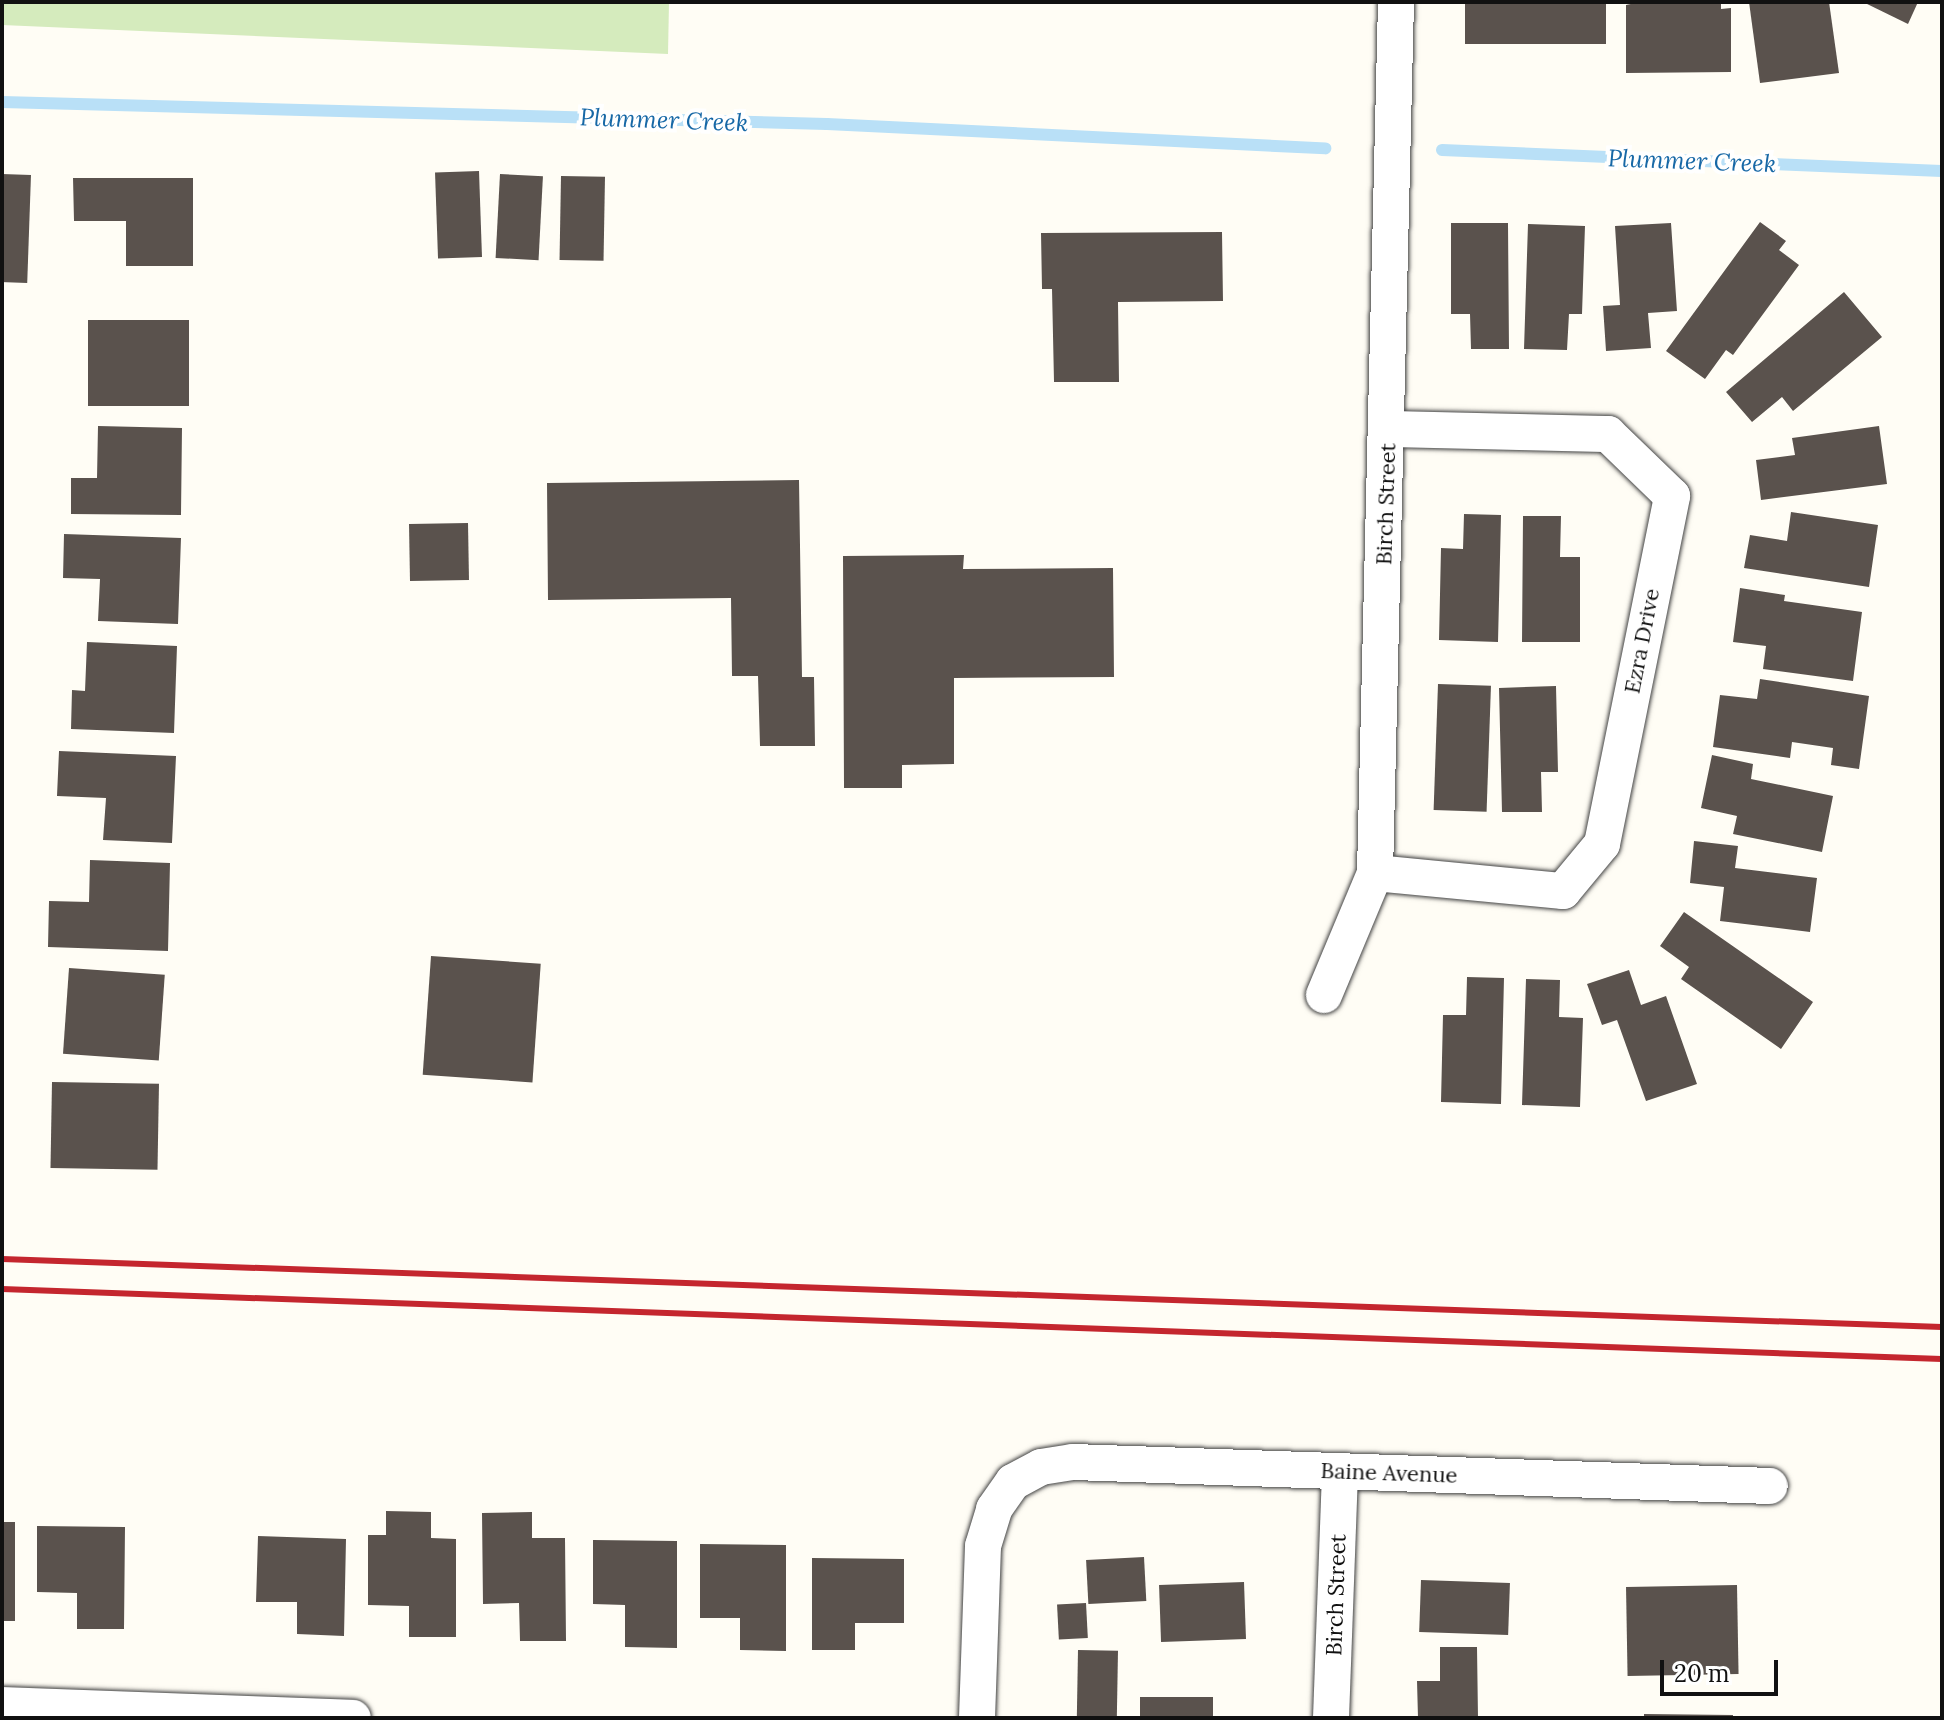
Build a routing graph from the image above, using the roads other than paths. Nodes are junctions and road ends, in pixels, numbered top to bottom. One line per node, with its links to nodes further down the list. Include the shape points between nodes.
1 (1396, 2): 2 (street, Birch Street)
2 (1388, 429): 3 (street, Birch Street); 3 (street, Ezra Drive, via 1608,434 1672,496 1602,844 1563,891)
3 (1375, 873): 4 (street, Birch Street)
4 (1324, 995)
5 (1340, 1471): 6 (street, Baine Avenue); 9 (street, Baine Avenue, via 1073,1462 1041,1467 1013,1482 994,1509 983,1546); 10 (street, Birch Street)
6 (1770, 1486)
7 (2, 1705): 8 (street)
8 (353, 1718)
9 (977, 1718)
10 (1331, 1718)

